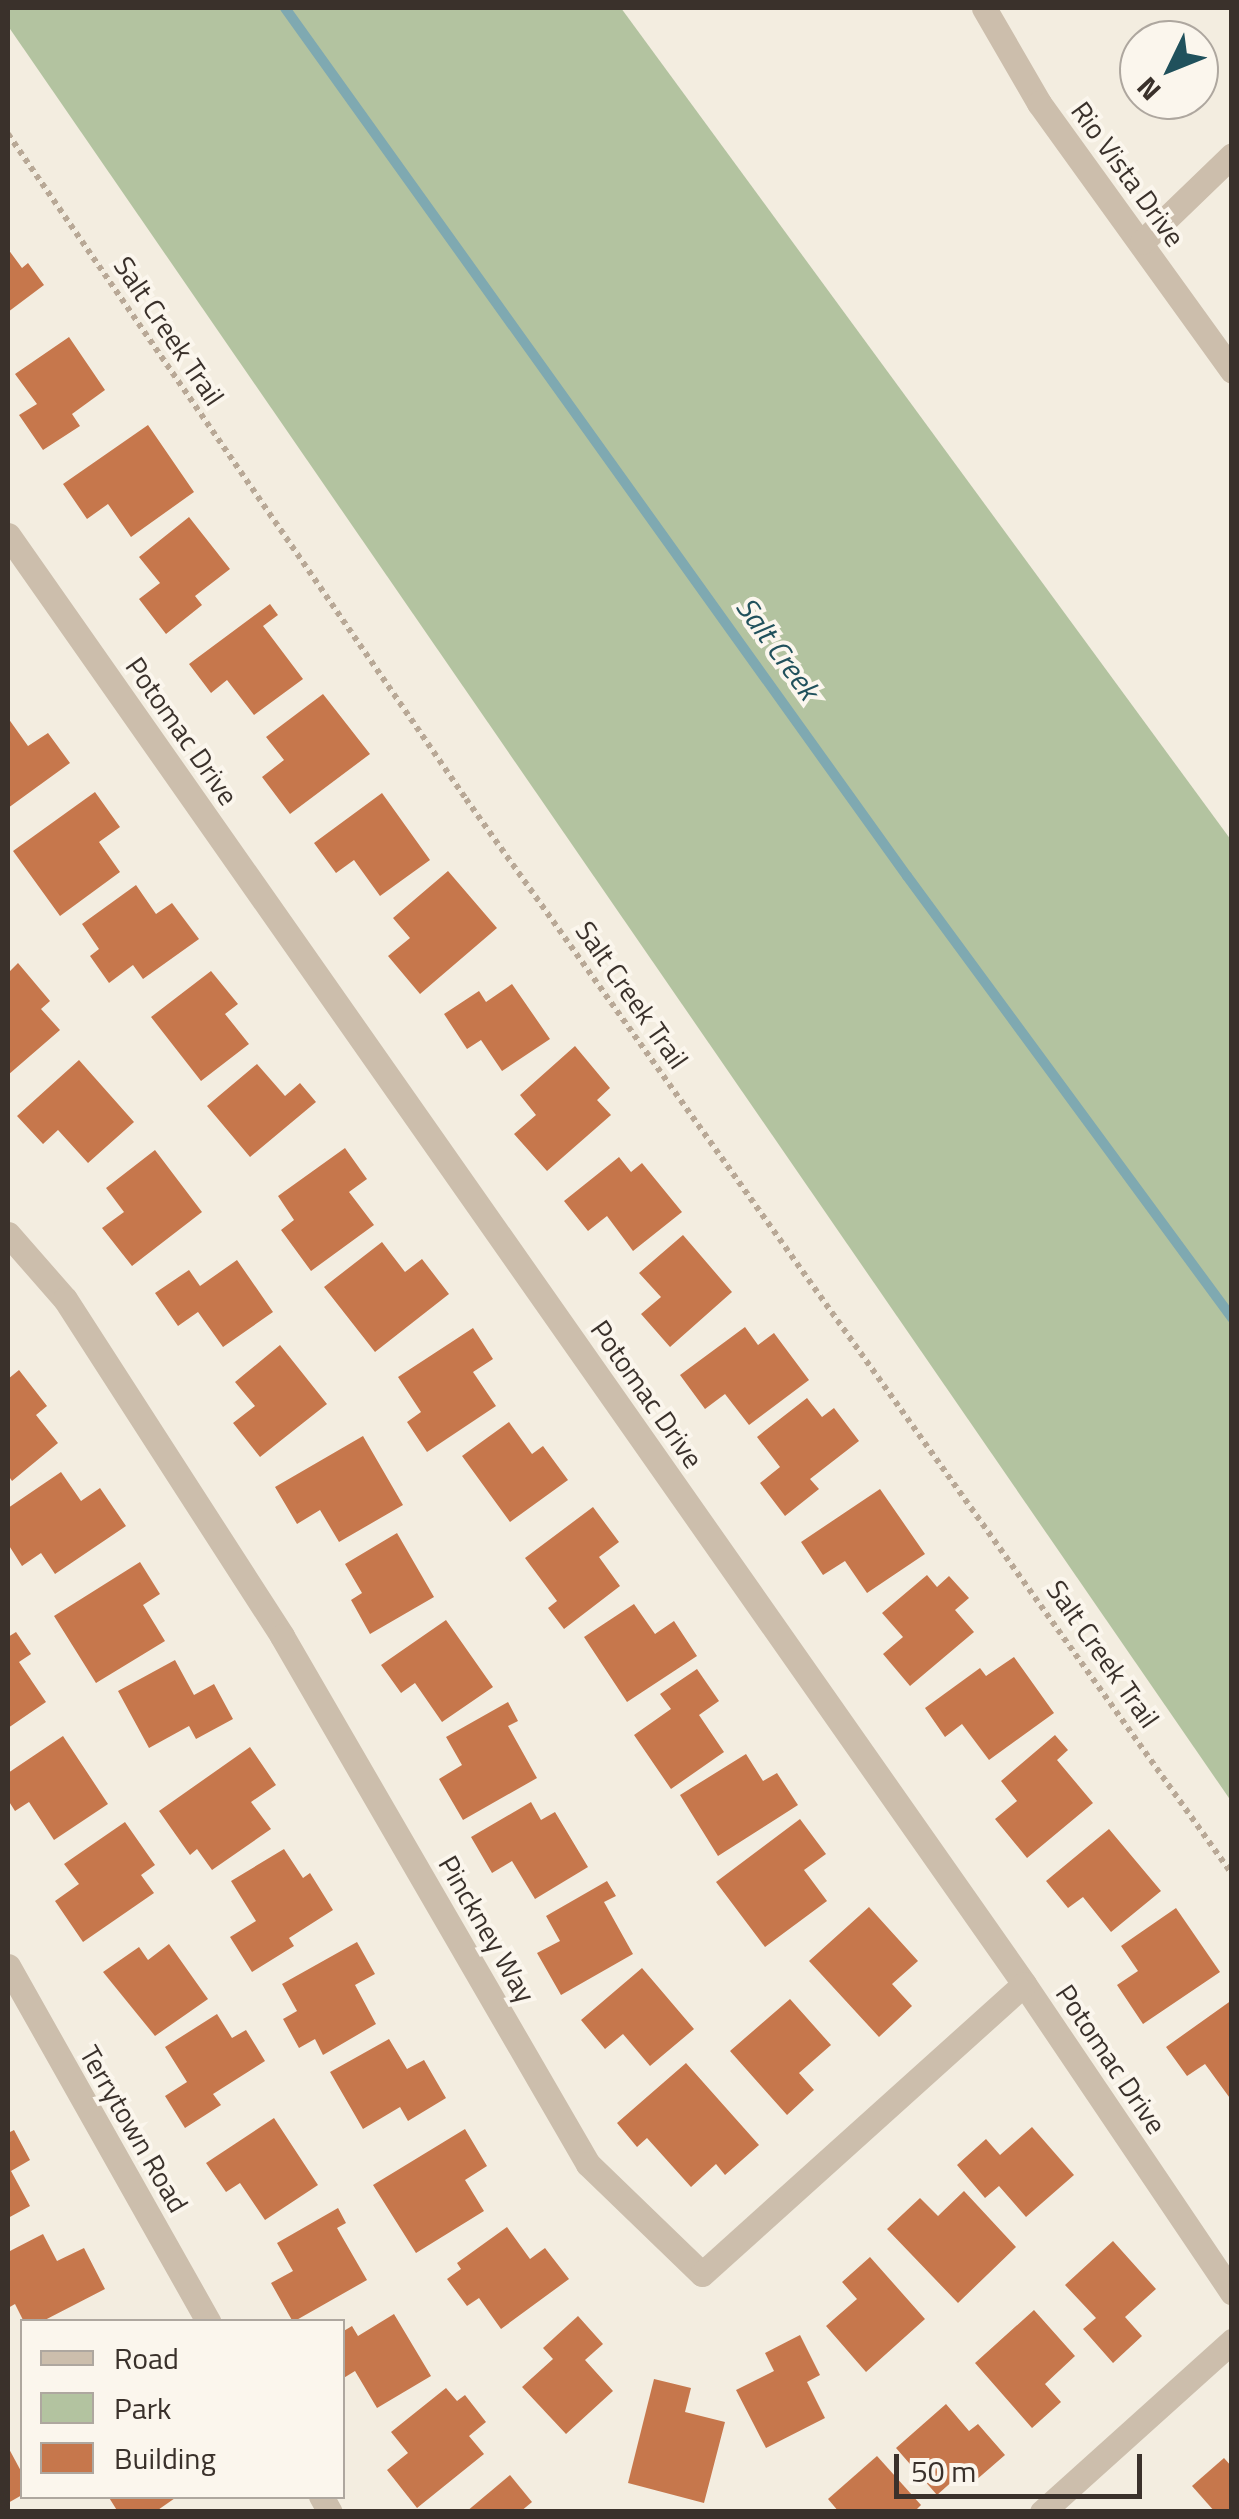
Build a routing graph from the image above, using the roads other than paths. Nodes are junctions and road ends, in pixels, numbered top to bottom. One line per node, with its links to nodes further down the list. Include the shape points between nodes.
1 (984, 8): 3 (street, Rio Vista Drive, via 1039,103)
2 (1232, 156): 3 (street)
3 (1142, 242): 4 (street, Rio Vista Drive)
4 (1232, 371)
5 (8, 535): 8 (street, Potomac Drive)
6 (8, 1234): 8 (street, Pinckney Way, via 65,1299 282,1636 588,2164 702,2274)
7 (8, 1966): 10 (street, Terrytown Road)
8 (1024, 1984): 9 (street, Potomac Drive)
9 (1232, 2292)
10 (207, 2319)
11 (1232, 2342): 12 (street)
12 (1042, 2512)

